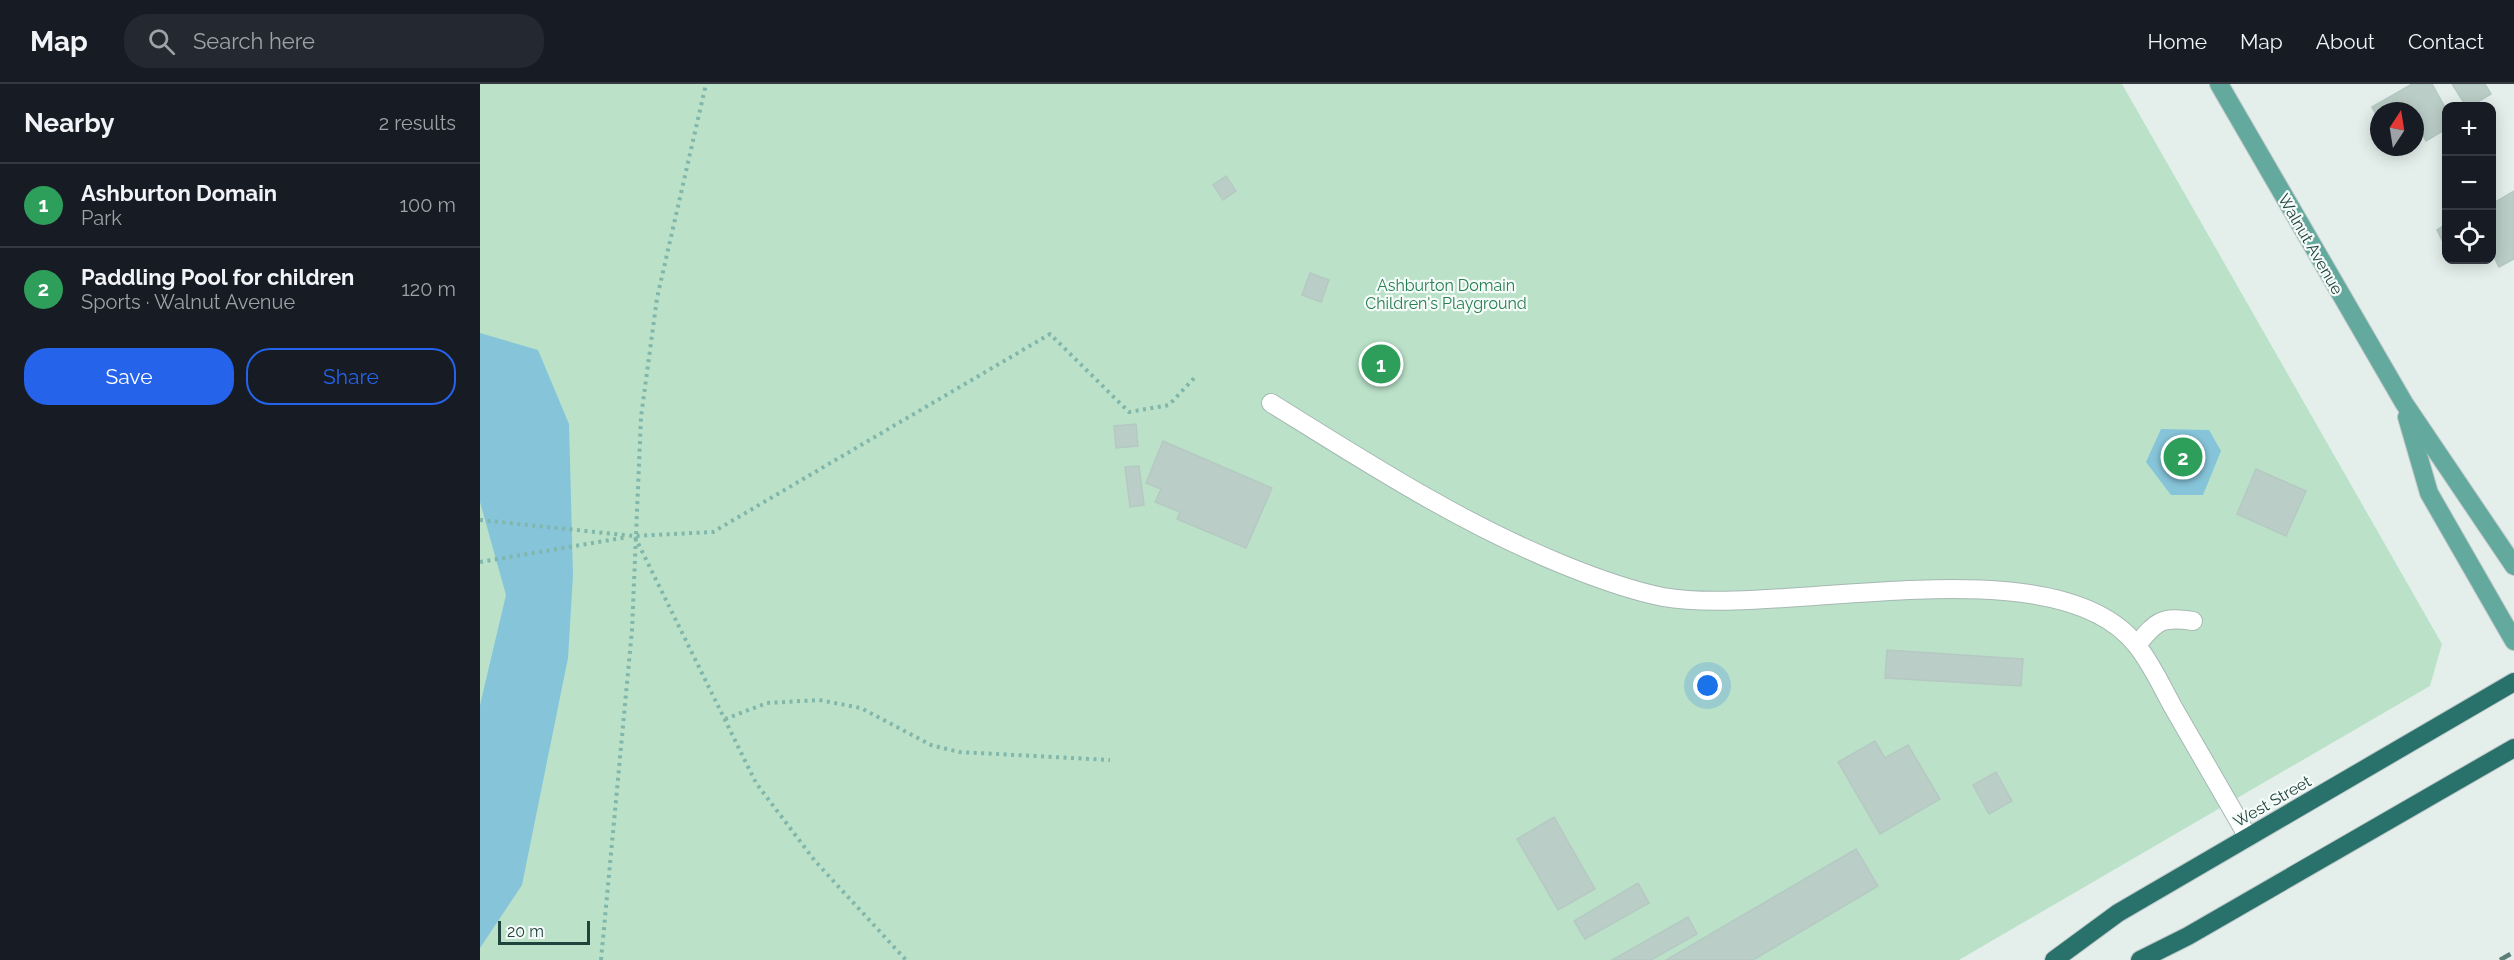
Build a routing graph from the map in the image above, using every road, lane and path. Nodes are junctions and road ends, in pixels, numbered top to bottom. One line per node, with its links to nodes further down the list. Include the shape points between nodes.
1 (706, 84): 7 (path, via 657,298 641,417)
2 (2219, 84): 5 (main road, Walnut Avenue)
3 (1197, 375): 7 (path, via 1170,405 1128,412 1050,334 713,532)
4 (1270, 403): 12 (lane, via 1414,492 1519,546 1611,584 1663,597 1717,603 1911,588 2009,593 2055,599 2101,614)
5 (2404, 404): 9 (main road, Walnut Avenue); 11 (main road, Walnut Avenue, via 2428,493)
6 (480, 520): 7 (path)
7 (634, 536): 8 (path); 14 (path); 18 (path, via 632,630)
8 (480, 562)
9 (2514, 566)
10 (2193, 621): 12 (lane, via 2172,618 2153,625)
11 (2514, 641)
12 (2137, 645): 17 (lane)
13 (2514, 682): 17 (highway, West Street)
14 (725, 719): 16 (path, via 767,703 819,700 861,708 931,745 959,752); 19 (path, via 756,783 815,861)
15 (2514, 748): 21 (highway)
16 (1110, 760)
17 (2248, 837): 20 (highway, West Street, via 2118,913)
18 (601, 960)
19 (906, 960)
20 (2054, 960)
21 (2140, 960)

